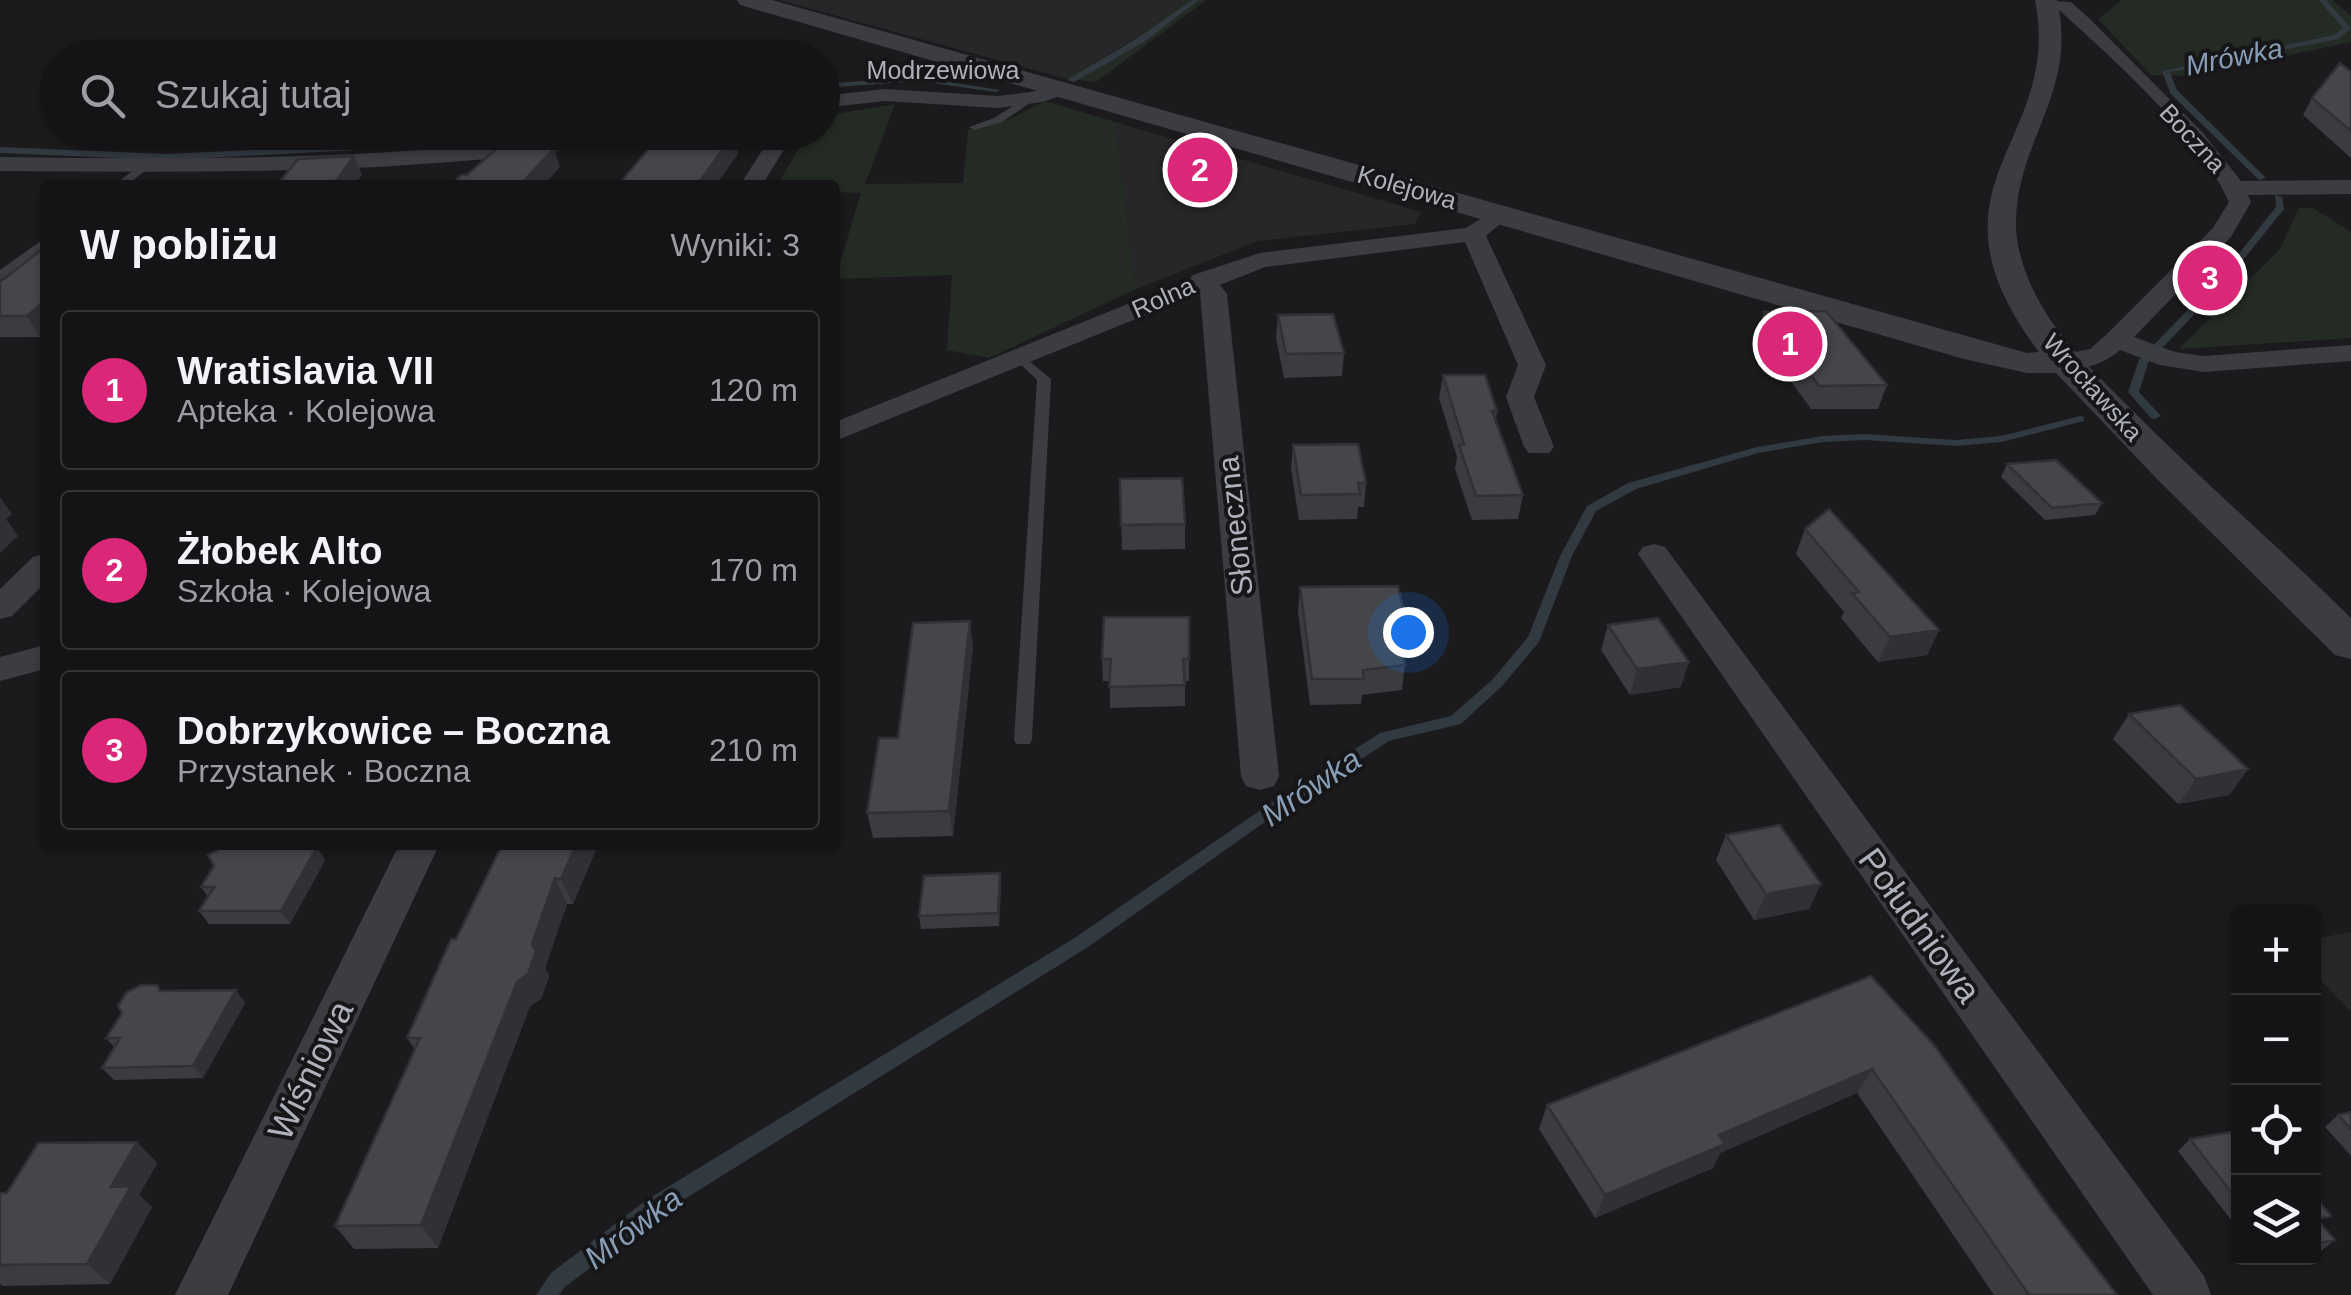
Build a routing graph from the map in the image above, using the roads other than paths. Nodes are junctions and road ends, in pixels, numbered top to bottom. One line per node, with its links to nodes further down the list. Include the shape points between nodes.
1 (748, 0): 3 (street, Kolejowa)
2 (2046, 0): 15 (street, Boczna, via 2084,22); 25 (street, Wrocławska, via 2050,60 2000,224 2018,288)
3 (1062, 89): 4 (street, Modrzewiowa); 17 (street, Kolejowa)
4 (1030, 99): 5 (street, Modrzewiowa); 6 (lane)
5 (840, 100)
6 (974, 127)
7 (495, 150): 9 (street)
8 (774, 150): 14 (street)
9 (462, 154): 11 (street); 12 (street)
10 (0, 164): 11 (street)
11 (146, 166): 13 (lane)
12 (446, 178)
13 (127, 180)
14 (755, 180)
15 (2237, 188): 16 (street); 22 (street, Boczna, via 2240,202 2232,222)
16 (2351, 188)
17 (1502, 214): 18 (street, Rolna); 25 (street, Kolejowa, via 1976,352 2027,363)
18 (1473, 234): 21 (street, Rolna, via 1277,256); 27 (street, via 1532,365 1520,397)
19 (40, 246): 20 (lane)
20 (0, 276)
21 (1202, 280): 24 (street, Rolna); 35 (street, Słoneczna, via 1214,294)
22 (2128, 345): 23 (street, via 2204,364); 25 (street, Boczna)
23 (2351, 353)
24 (1022, 359): 26 (street, Rolna); 34 (lane, via 1044,378)
25 (2066, 362): 31 (street, Wrocławska)
26 (840, 430)
27 (1540, 446)
28 (1654, 554): 38 (street, Południowa)
29 (40, 569): 30 (street)
30 (0, 608)
31 (2351, 644)
32 (40, 658): 33 (street)
33 (0, 669)
34 (1022, 739)
35 (1260, 776)
36 (417, 850): 37 (street, Wiśniowa)
37 (201, 1295)
38 (2185, 1295)

